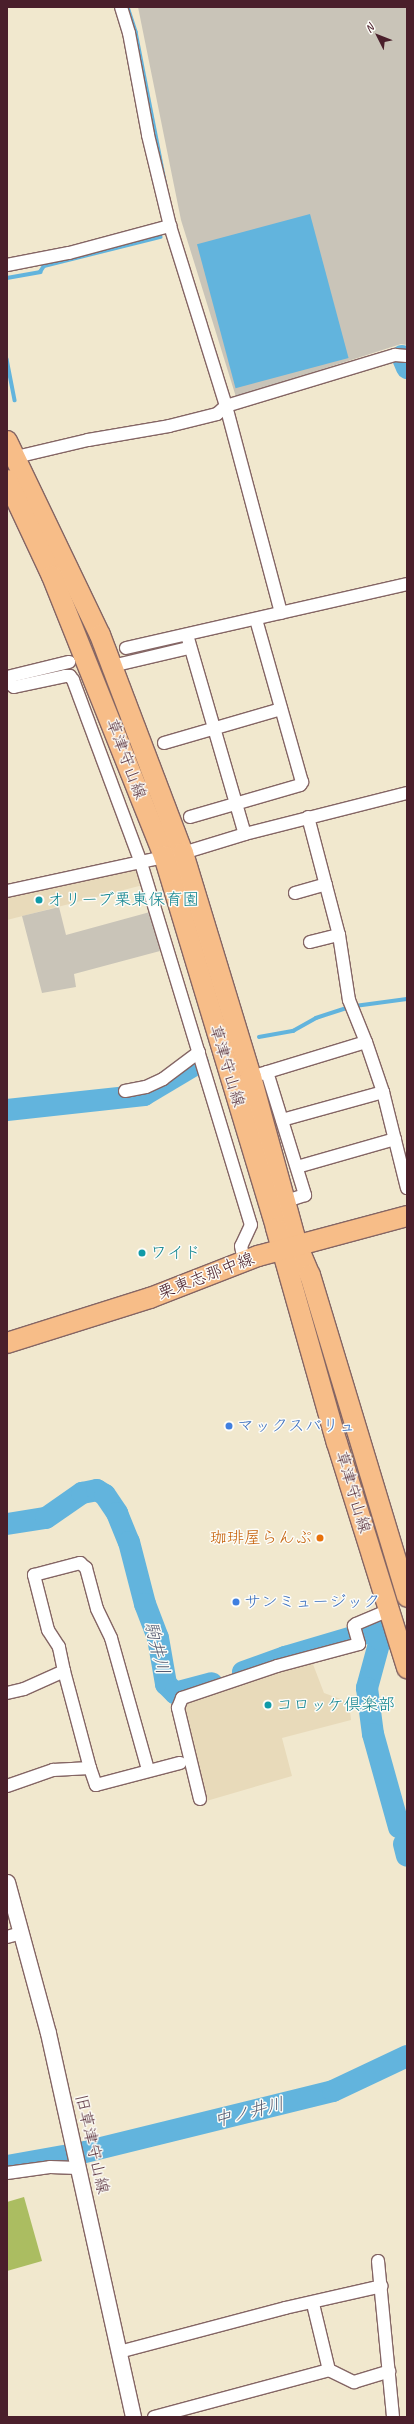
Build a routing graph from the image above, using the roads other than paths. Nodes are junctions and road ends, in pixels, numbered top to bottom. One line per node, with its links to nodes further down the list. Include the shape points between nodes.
1 (121, 7): 2 (street, via 129,33 148,135)
2 (170, 226): 3 (street, via 68,253); 5 (street)
3 (7, 265)
4 (407, 356): 5 (street, via 395,355)
5 (226, 406): 6 (street, via 217,414 169,426 88,440); 9 (street)
6 (11, 449): 15 (main road, 草津守山線)
7 (7, 480): 26 (main road, 草津守山線, via 52,576)
8 (407, 584): 9 (street)
9 (281, 613): 10 (street)
10 (256, 619): 11 (street); 18 (street)
11 (187, 635): 12 (street); 13 (street)
12 (126, 648)
13 (189, 648): 15 (street); 19 (street)
14 (69, 662): 16 (street)
15 (112, 666): 26 (main road, 草津守山線)
16 (7, 677)
17 (7, 681): 27 (street, via 14,687 64,676 70,676 73,680)
18 (281, 709): 19 (street); 22 (street, via 302,782 300,785)
19 (214, 728): 20 (street); 22 (street)
20 (164, 742)
21 (407, 793): 24 (street)
22 (236, 804): 23 (street); 25 (street)
23 (190, 817)
24 (308, 817): 25 (street); 28 (street)
25 (245, 834): 26 (street)
26 (173, 855): 27 (street); 35 (main road, 草津守山線); 44 (main road, 草津守山線)
27 (141, 863): 29 (street); 34 (street)
28 (326, 884): 30 (street); 31 (street)
29 (7, 891)
30 (295, 893)
31 (339, 935): 32 (street); 33 (street, via 349,1000)
32 (310, 942)
33 (366, 1042): 35 (street); 37 (street)
34 (199, 1052): 36 (street, via 163,1079 146,1087); 45 (street, via 251,1225 241,1246)
35 (259, 1075): 38 (street); 42 (main road, 草津守山線)
36 (125, 1091)
37 (383, 1092): 38 (street); 39 (street)
38 (282, 1120): 40 (street)
39 (395, 1138): 40 (street); 41 (street)
40 (297, 1167): 42 (street, via 305,1195)
41 (407, 1188)
42 (284, 1202): 44 (main road, 草津守山線)
43 (407, 1216): 44 (main road, 栗東志那中線)
44 (289, 1247): 45 (main road, 栗東志那中線); 47 (main road, 草津守山線, via 310,1275); 48 (main road, 草津守山線)
45 (244, 1262): 46 (main road, 栗東志那中線, via 150,1298)
46 (7, 1343)
47 (407, 1597)
48 (390, 1614): 49 (main road, 草津守山線); 56 (street, via 356,1624 359,1644 277,1666 182,1698 178,1708)
49 (407, 1668)
50 (64, 1671): 51 (street); 53 (street); 54 (street, via 59,1647 48,1630 34,1575 80,1563 86,1568 97,1609 111,1638)
51 (7, 1694)
52 (180, 1763): 54 (street)
53 (90, 1768): 54 (street, via 96,1785); 55 (street, via 53,1770)
54 (148, 1770)
55 (7, 1786)
56 (200, 1799)
57 (7, 1882): 58 (street, 旧草津守山線)
58 (14, 1935): 59 (street, 旧草津守山線, via 48,2033)
59 (78, 2168): 60 (street, via 50,2167); 64 (street, 旧草津守山線)
60 (7, 2173)
61 (378, 2261): 62 (street)
62 (382, 2286): 63 (street); 66 (street)
63 (313, 2304): 64 (street, via 285,2308); 65 (street)
64 (119, 2352): 67 (street, 旧草津守山線)
65 (329, 2370): 66 (street, via 354,2382); 68 (street)
66 (389, 2371): 69 (street)
67 (133, 2417)
68 (154, 2417)
69 (393, 2417)

